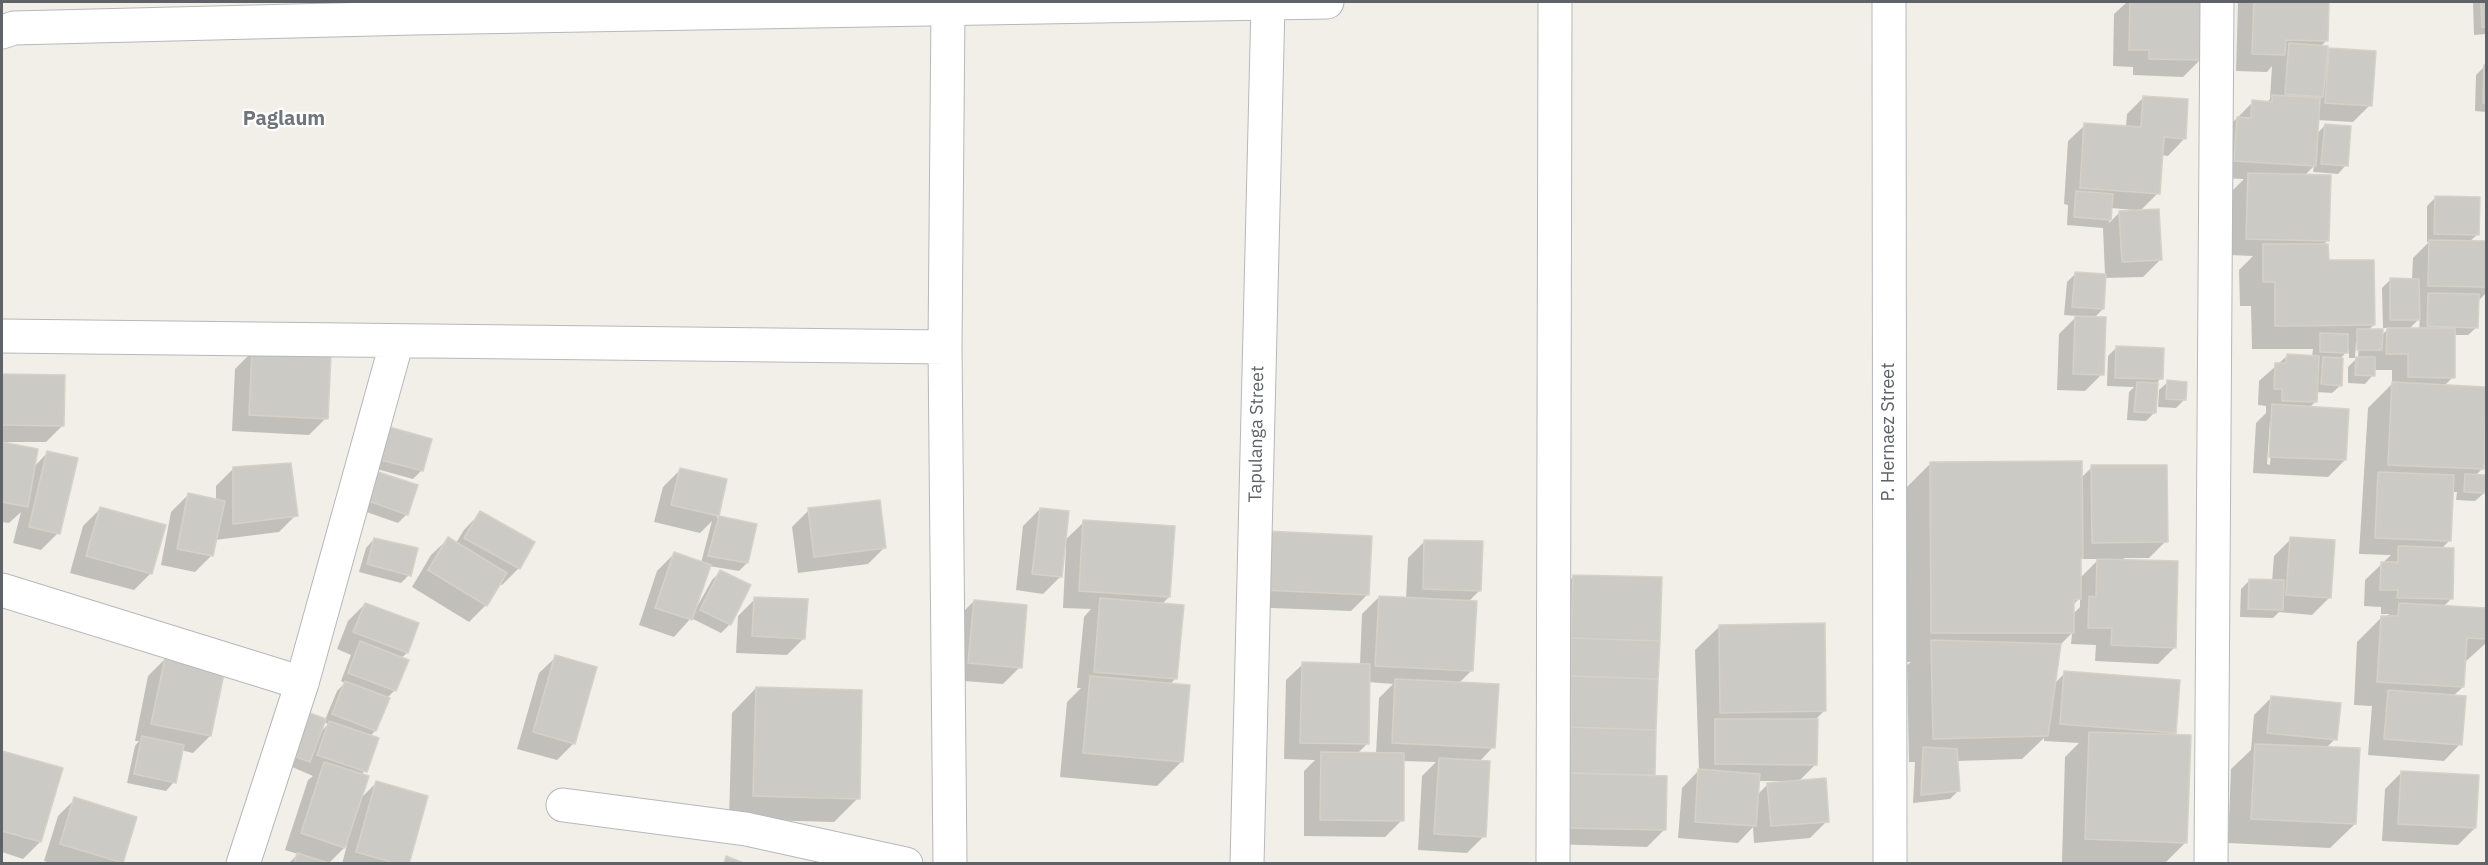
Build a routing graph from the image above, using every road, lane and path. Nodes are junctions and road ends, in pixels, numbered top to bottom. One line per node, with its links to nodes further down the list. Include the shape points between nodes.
1 (1327, 2): 5 (street)
2 (1555, 2): 19 (street)
3 (1889, 2): 20 (street, P. Hernaez Street)
4 (2217, 2): 21 (street)
5 (1268, 3): 6 (street); 18 (street, Tapulanga Street)
6 (948, 8): 7 (street); 11 (street)
7 (411, 10): 8 (street, via 14,28)
8 (2, 32)
9 (2, 336): 10 (street)
10 (397, 341): 11 (street); 13 (street)
11 (945, 347): 17 (street)
12 (2, 590): 13 (street)
13 (302, 683): 15 (street)
14 (563, 805): 16 (street, via 746,829)
15 (243, 864)
16 (906, 864)
17 (950, 864)
18 (1247, 864)
19 (1554, 864)
20 (1890, 864)
21 (2211, 864)

